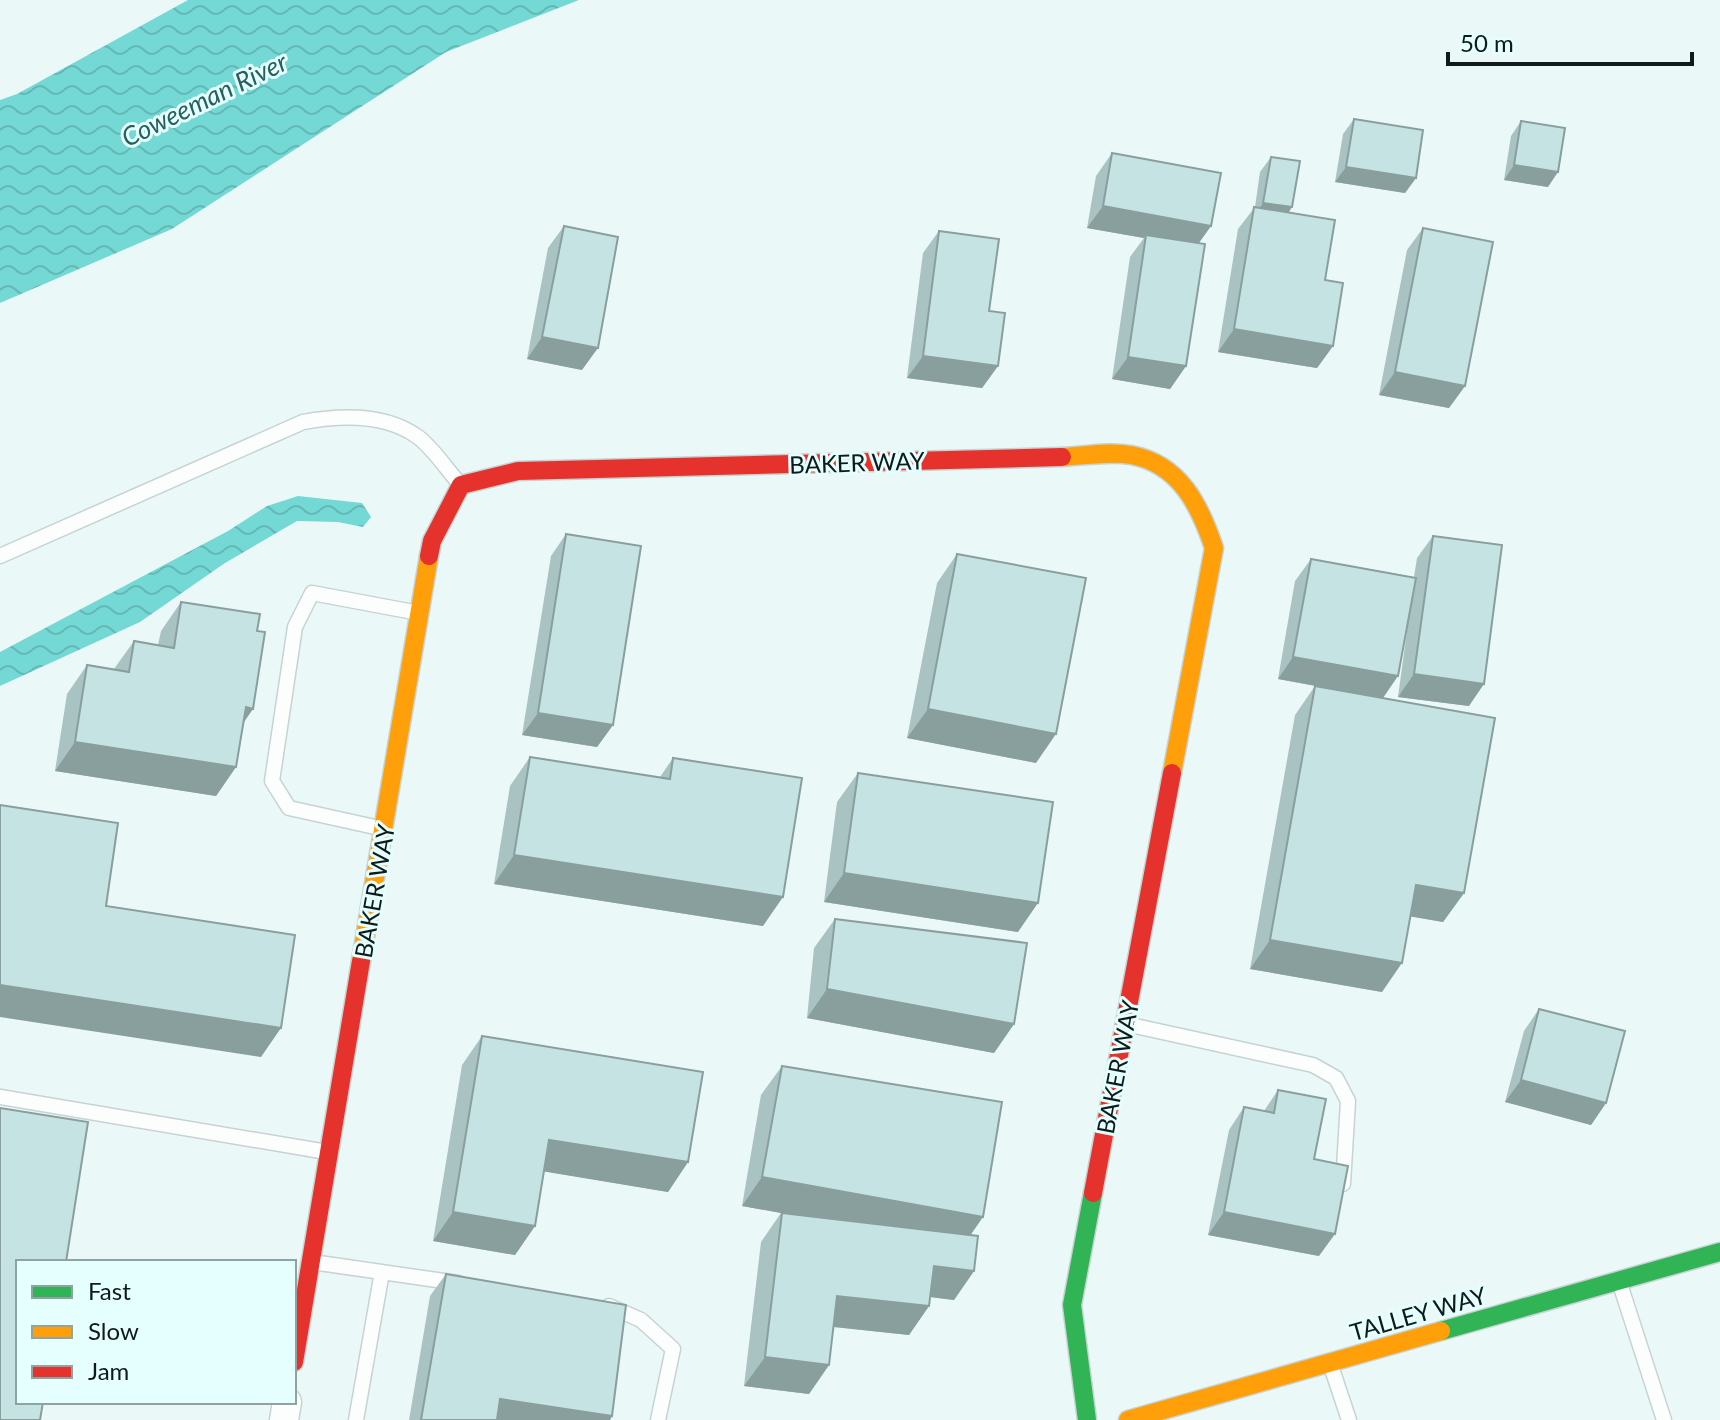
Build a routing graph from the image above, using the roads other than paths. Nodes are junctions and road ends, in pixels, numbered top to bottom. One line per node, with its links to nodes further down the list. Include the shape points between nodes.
1 (461, 485): 2 (lane, via 420,438 396,426 343,415 303,422); 3 (street, BAKER WAY, via 432,541); 5 (street, BAKER WAY, via 518,471 1131,455 1170,469 1199,504 1214,548)
2 (0, 556)
3 (420, 614): 4 (street, BAKER WAY); 4 (lane, via 312,593 295,627 272,781 289,808)
4 (384, 829): 7 (street, BAKER WAY)
5 (1125, 1024): 8 (lane, via 1313,1065 1336,1078 1348,1101); 19 (street, BAKER WAY, via 1072,1305)
6 (0, 1097): 7 (lane)
7 (329, 1153): 10 (street, BAKER WAY)
8 (1342, 1196)
9 (1720, 1252): 12 (street, TALLEY WAY)
10 (311, 1262): 11 (lane); 15 (street, BAKER WAY)
11 (382, 1272): 13 (lane); 17 (lane)
12 (1619, 1281): 16 (street, TALLEY WAY); 22 (lane)
13 (476, 1286)
14 (601, 1304): 18 (lane, via 641,1320 673,1349)
15 (296, 1350)
16 (1330, 1363): 20 (street, TALLEY WAY); 21 (lane)
17 (356, 1420)
18 (658, 1420)
19 (1087, 1420)
20 (1128, 1420)
21 (1349, 1420)
22 (1664, 1420)

